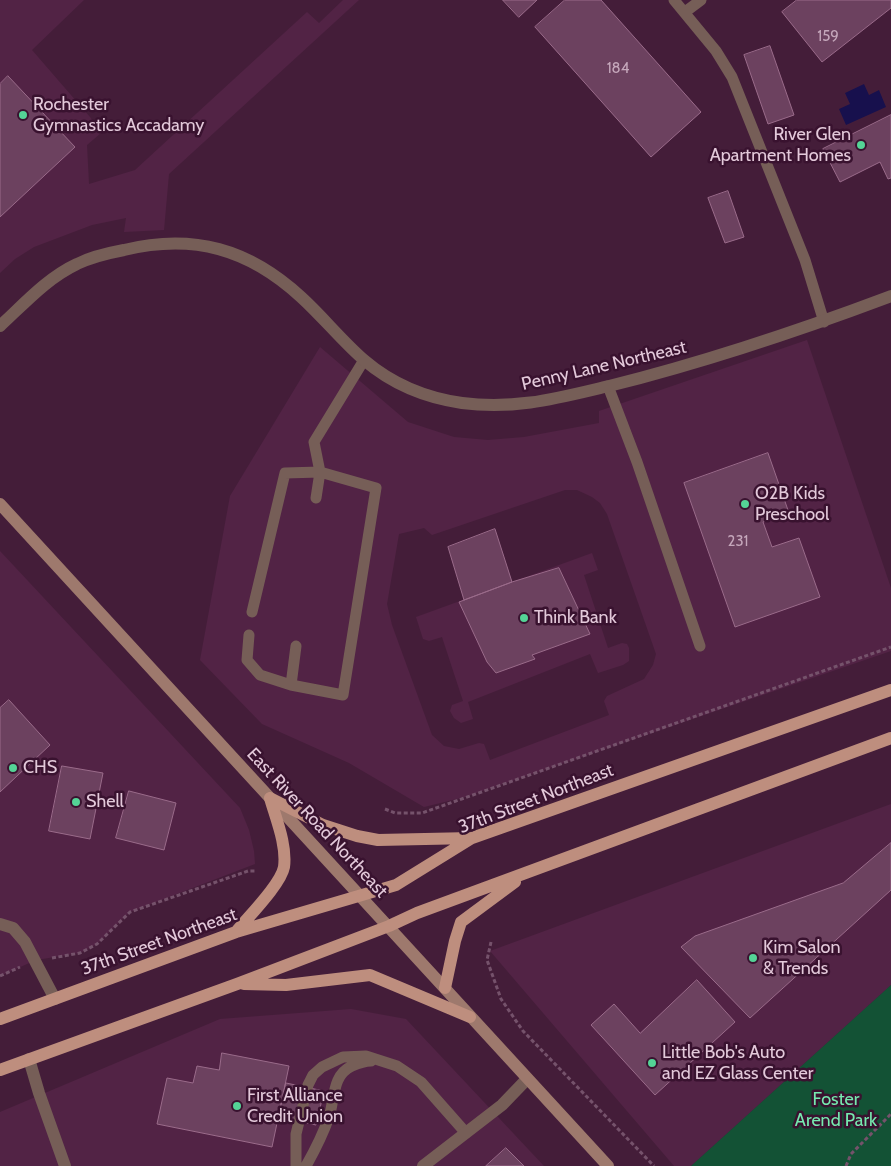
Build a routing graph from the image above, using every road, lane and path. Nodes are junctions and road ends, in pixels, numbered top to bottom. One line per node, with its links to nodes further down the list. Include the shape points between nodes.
1 (674, 0): 3 (lane)
2 (701, 0): 3 (lane)
3 (685, 12): 5 (lane, via 732,77 805,260)
4 (891, 296): 5 (street, Penny Lane Northeast)
5 (824, 322): 8 (street, Penny Lane Northeast, via 680,368)
6 (0, 326): 7 (street, Penny Lane Northeast, via 53,278 77,264 130,248 157,243 188,243 243,257 271,274 300,296)
7 (364, 360): 8 (street, Penny Lane Northeast, via 410,389 462,403 524,404); 9 (lane, via 314,442)
8 (608, 386): 15 (lane)
9 (320, 472): 10 (lane); 12 (lane, via 285,473); 17 (lane, via 376,488 343,695)
10 (316, 498)
11 (0, 504): 20 (street, East River Road Northeast)
12 (252, 612)
13 (249, 635): 17 (lane, via 246,660 260,675)
14 (296, 646): 17 (lane)
15 (700, 646)
16 (891, 647): 21 (path, via 422,813 395,814)
17 (291, 685)
18 (891, 690): 22 (main road, 37th Street Northeast)
19 (891, 738): 24 (main road)
20 (270, 798): 22 (main road, via 324,825 357,836 378,840); 25 (street, East River Road Northeast); 28 (main road, via 282,843 284,866 280,878)
21 (385, 809)
22 (472, 838): 25 (main road, 37th Street Northeast, via 396,885)
23 (256, 870): 30 (path, via 130,912 96,944 80,953)
24 (529, 872): 27 (main road); 33 (main road, via 461,922)
25 (359, 894): 27 (street, East River Road Northeast); 28 (main road, 37th Street Northeast)
26 (0, 924): 30 (street, via 13,928)
27 (389, 926): 32 (main road); 33 (street, East River Road Northeast)
28 (236, 932): 34 (main road, 37th Street Northeast)
29 (491, 942): 48 (path, via 487,960 502,999 523,1031)
30 (36, 960): 31 (path); 34 (street)
31 (0, 976)
32 (237, 984): 35 (main road, via 286,985 370,975); 37 (main road)
33 (445, 988): 35 (street, East River Road Northeast)
34 (55, 999): 36 (main road, 37th Street Northeast)
35 (470, 1017): 40 (street, East River Road Northeast)
36 (0, 1019)
37 (29, 1060): 39 (main road); 43 (street)
38 (384, 1062): 42 (lane, via 397,1066 421,1082); 44 (lane, via 366,1056 343,1057 314,1074 308,1085 296,1134); 45 (lane, via 364,1061 341,1073 329,1116)
39 (0, 1070)
40 (527, 1079): 42 (street, via 502,1105); 47 (street, East River Road Northeast)
41 (891, 1114): 49 (path, via 851,1154)
42 (466, 1133): 46 (street)
43 (65, 1166)
44 (296, 1166)
45 (306, 1166)
46 (423, 1166)
47 (608, 1166)
48 (654, 1166)
49 (846, 1166)

